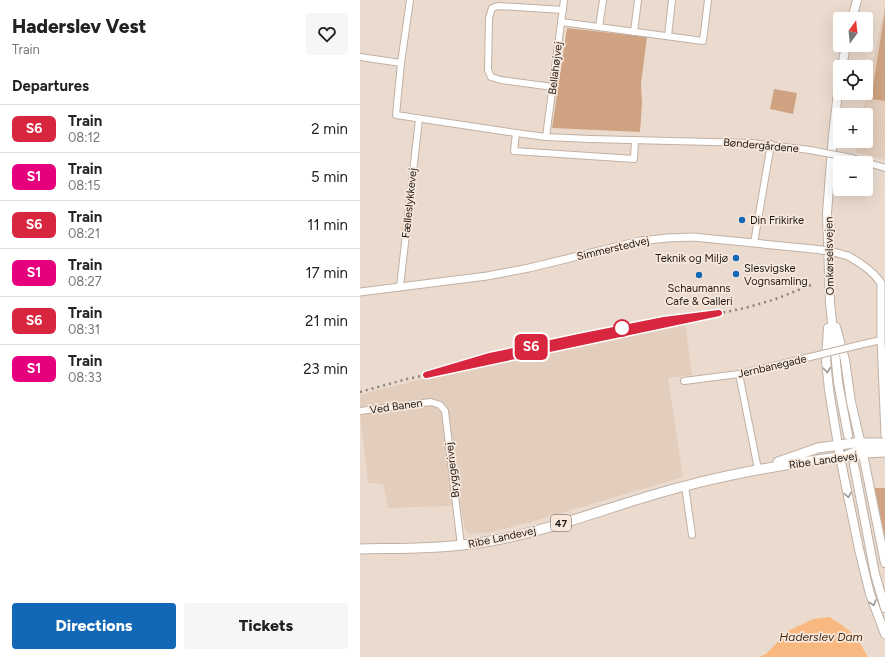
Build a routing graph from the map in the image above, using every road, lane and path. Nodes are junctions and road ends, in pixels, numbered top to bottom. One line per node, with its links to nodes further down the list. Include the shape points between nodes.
1 (410, 0): 15 (street)
2 (564, 0): 8 (street, Bellahøjvej)
3 (603, 0): 11 (street)
4 (638, 0): 12 (street)
5 (672, 0): 13 (street)
6 (708, 0): 13 (street, via 703,41)
7 (857, 0): 9 (main road)
8 (563, 10): 10 (street, Bellahøjvej); 16 (street, via 498,6 492,8 489,18 488,70 491,78)
9 (854, 12)
10 (561, 22): 11 (street); 16 (street, Bellahøjvej)
11 (599, 27): 12 (street)
12 (634, 32): 13 (street)
13 (668, 36)
14 (360, 57): 15 (street)
15 (401, 63): 18 (street, Bøndergårdene, via 396,115)
16 (553, 88): 20 (street, Bellahøjvej)
17 (837, 100): 28 (main road, Omkørselsvejen, via 827,213)
18 (419, 119): 19 (street, Bøndergårdene); 26 (street, Fælleslykkevej)
19 (516, 133): 20 (street, Bøndergårdene); 21 (street, via 514,151 576,156 634,159)
20 (546, 137): 21 (street, Bøndergårdene)
21 (635, 140): 22 (street, Bøndergårdene)
22 (771, 144): 23 (street, Bøndergårdene, bridge, via 852,158); 24 (street)
23 (885, 168)
24 (754, 243): 25 (street, Simmerstedvej, bridge, via 813,249 848,256 864,266); 26 (street, Simmerstedvej, via 693,237 643,240 529,268)
25 (883, 284): 29 (street)
26 (400, 287): 27 (street, Simmerstedvej)
27 (360, 292)
28 (830, 303): 34 (main road, Omkørselsvejen, via 838,382); 37 (main road, via 845,360 851,402); 39 (main road, one-way to 39, via 826,360)
29 (881, 340): 30 (street, Jernbanegade, bridge); 35 (street)
30 (739, 374): 31 (street, Jernbanegade); 42 (street)
31 (684, 381)
32 (431, 402): 33 (street, Ved Banen); 45 (street, Bryggerivej, via 440,405 445,411)
33 (360, 411)
34 (848, 435)
35 (885, 435)
36 (885, 442): 37 (street)
37 (862, 448): 38 (street); 39 (main road, Ribe Landevej / 47); 40 (street); 47 (main road)
38 (885, 448)
39 (839, 451): 42 (main road, Ribe Landevej / 47, via 802,463); 42 (main road, Ribe Landevej / 47, via 818,448); 49 (main road, one-way to 49, via 858,549 870,594)
40 (885, 453)
41 (854, 465): 48 (main road, via 875,574)
42 (758, 469): 43 (main road, Ribe Landevej / 47)
43 (685, 486): 44 (street); 45 (main road, Ribe Landevej / 47, via 528,533)
44 (692, 535)
45 (461, 546): 46 (main road, Ribe Landevej / 47)
46 (360, 549)
47 (885, 563)
48 (885, 608)
49 (885, 634)

